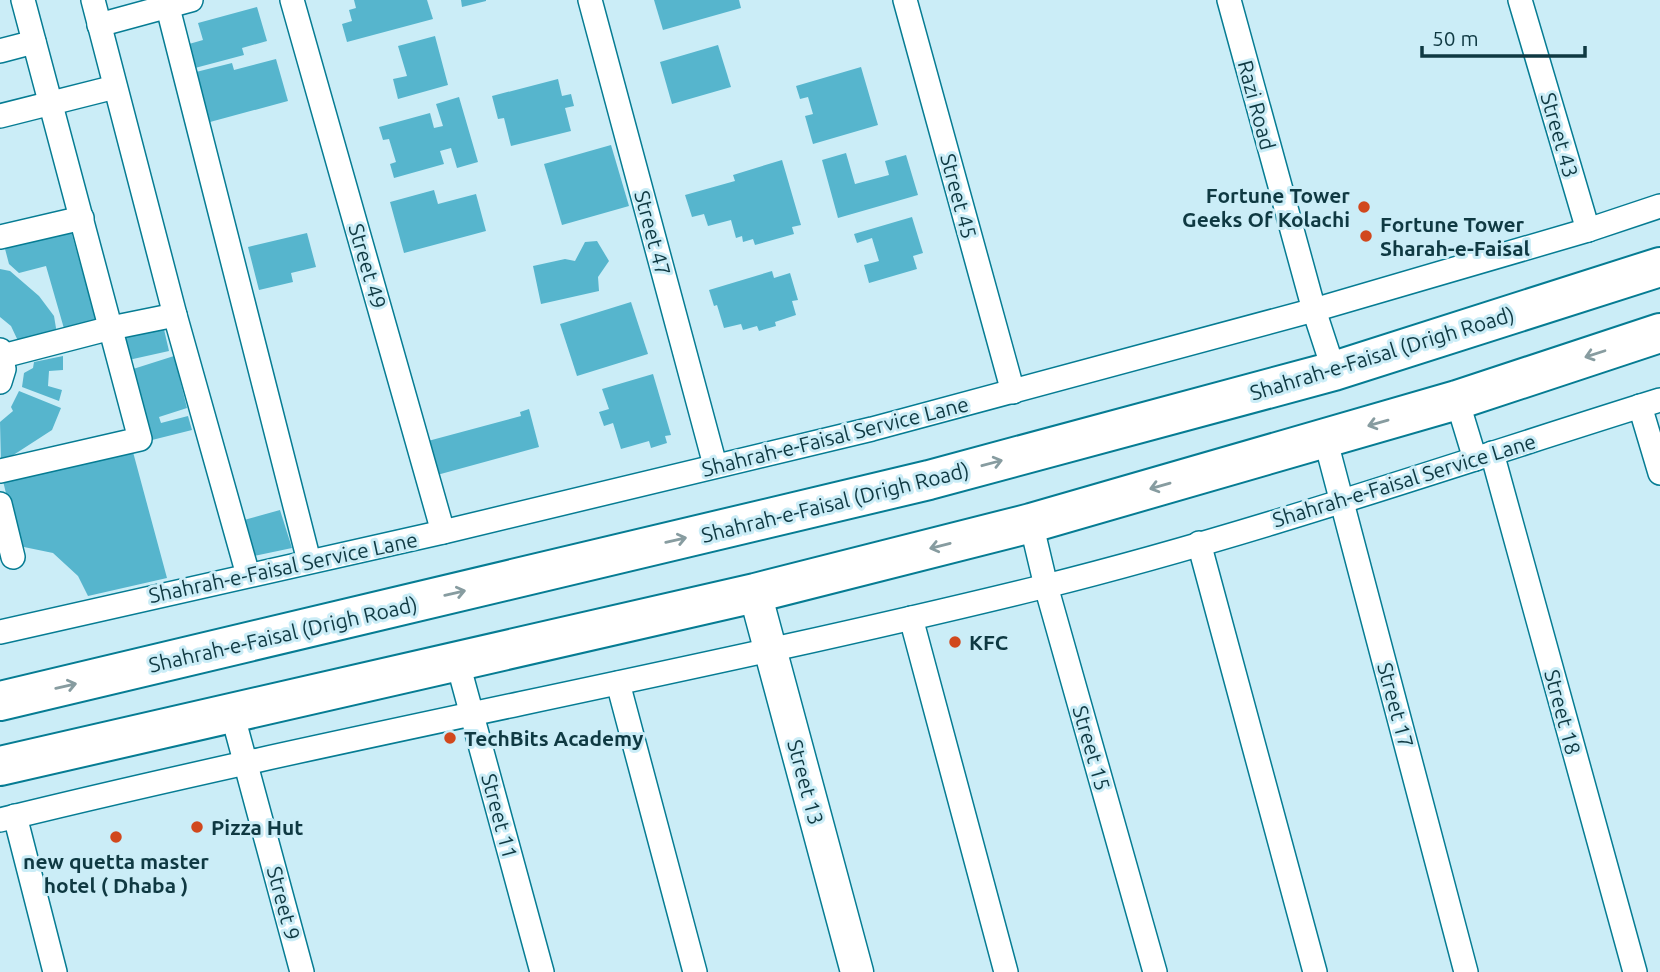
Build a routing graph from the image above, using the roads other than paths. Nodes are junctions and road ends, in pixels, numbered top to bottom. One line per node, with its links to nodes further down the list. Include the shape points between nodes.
1 (23, 0): 11 (street)
2 (93, 0): 10 (street)
3 (191, 0): 9 (street)
4 (292, 0): 39 (street, Street 49)
5 (590, 0): 33 (street, Street 47)
6 (905, 0): 28 (street, Street 45)
7 (1229, 0): 21 (street, Razi Road)
8 (1520, 0): 18 (street, Street 43)
9 (167, 3): 10 (street); 42 (street)
10 (99, 25): 13 (street)
11 (34, 42): 12 (street); 14 (street)
12 (0, 51)
13 (115, 87): 14 (street); 22 (street)
14 (51, 104): 15 (street); 17 (street)
15 (0, 116)
16 (1660, 206): 18 (street, Shahrah-e-Faisal Service Lane)
17 (82, 218): 19 (street); 23 (street)
18 (1588, 230): 21 (street, Shahrah-e-Faisal Service Lane)
19 (0, 237)
20 (1660, 267): 26 (highway, Shahrah-e-Faisal (Drigh Road))
21 (1314, 310): 26 (street, Razi Road); 28 (street, Shahrah-e-Faisal Service Lane)
22 (175, 315): 23 (street); 43 (street)
23 (111, 328): 25 (street); 34 (street, via 140,439)
24 (1660, 333): 29 (highway, one-way to 29)
25 (1, 353): 27 (street, via 4,369)
26 (1334, 371): 51 (highway, Shahrah-e-Faisal (Drigh Road), one-way to 26, via 929,480)
27 (0, 382)
28 (1013, 393): 33 (street, Shahrah-e-Faisal Service Lane)
29 (1457, 400): 31 (highway, one-way to 31); 32 (street, Street 18)
30 (1650, 403): 32 (street, Shahrah-e-Faisal Service Lane); 35 (street)
31 (1325, 438): 36 (street, Street 17); 38 (highway, one-way to 38)
32 (1483, 456): 36 (street, Shahrah-e-Faisal Service Lane); 66 (street, Street 18)
33 (715, 465): 39 (street, Shahrah-e-Faisal Service Lane)
34 (0, 471)
35 (1660, 473)
36 (1343, 501): 40 (street, Shahrah-e-Faisal Service Lane); 65 (street, Street 17)
37 (0, 504): 41 (street)
38 (1031, 523): 44 (street, Street 15); 45 (highway, one-way to 45)
39 (443, 531): 42 (street, Shahrah-e-Faisal Service Lane)
40 (1199, 543): 44 (street, Shahrah-e-Faisal Service Lane); 64 (street)
41 (13, 557)
42 (309, 561): 43 (street, Shahrah-e-Faisal Service Lane)
43 (248, 575): 47 (street, Shahrah-e-Faisal Service Lane)
44 (1046, 586): 46 (street, Shahrah-e-Faisal Service Lane); 63 (street, Street 15)
45 (755, 593): 48 (street, Street 13); 49 (highway)
46 (911, 618): 48 (street, Shahrah-e-Faisal Service Lane); 62 (street)
47 (0, 632)
48 (771, 650): 50 (street, Shahrah-e-Faisal Service Lane); 61 (street, Street 13)
49 (457, 660): 52 (highway); 53 (street, Street 11)
50 (618, 683): 53 (street, Shahrah-e-Faisal Service Lane); 60 (street)
51 (0, 701)
52 (232, 713): 54 (street, Street 9); 55 (highway)
53 (472, 714): 54 (street, Shahrah-e-Faisal Service Lane); 59 (street, Street 11)
54 (246, 762): 56 (street, Shahrah-e-Faisal Service Lane); 58 (street, Street 9)
55 (0, 766)
56 (8, 818): 57 (street)
57 (55, 972)
58 (302, 972)
59 (542, 972)
60 (695, 972)
61 (857, 972)
62 (1006, 972)
63 (1155, 972)
64 (1314, 972)
65 (1466, 972)
66 (1635, 972)

